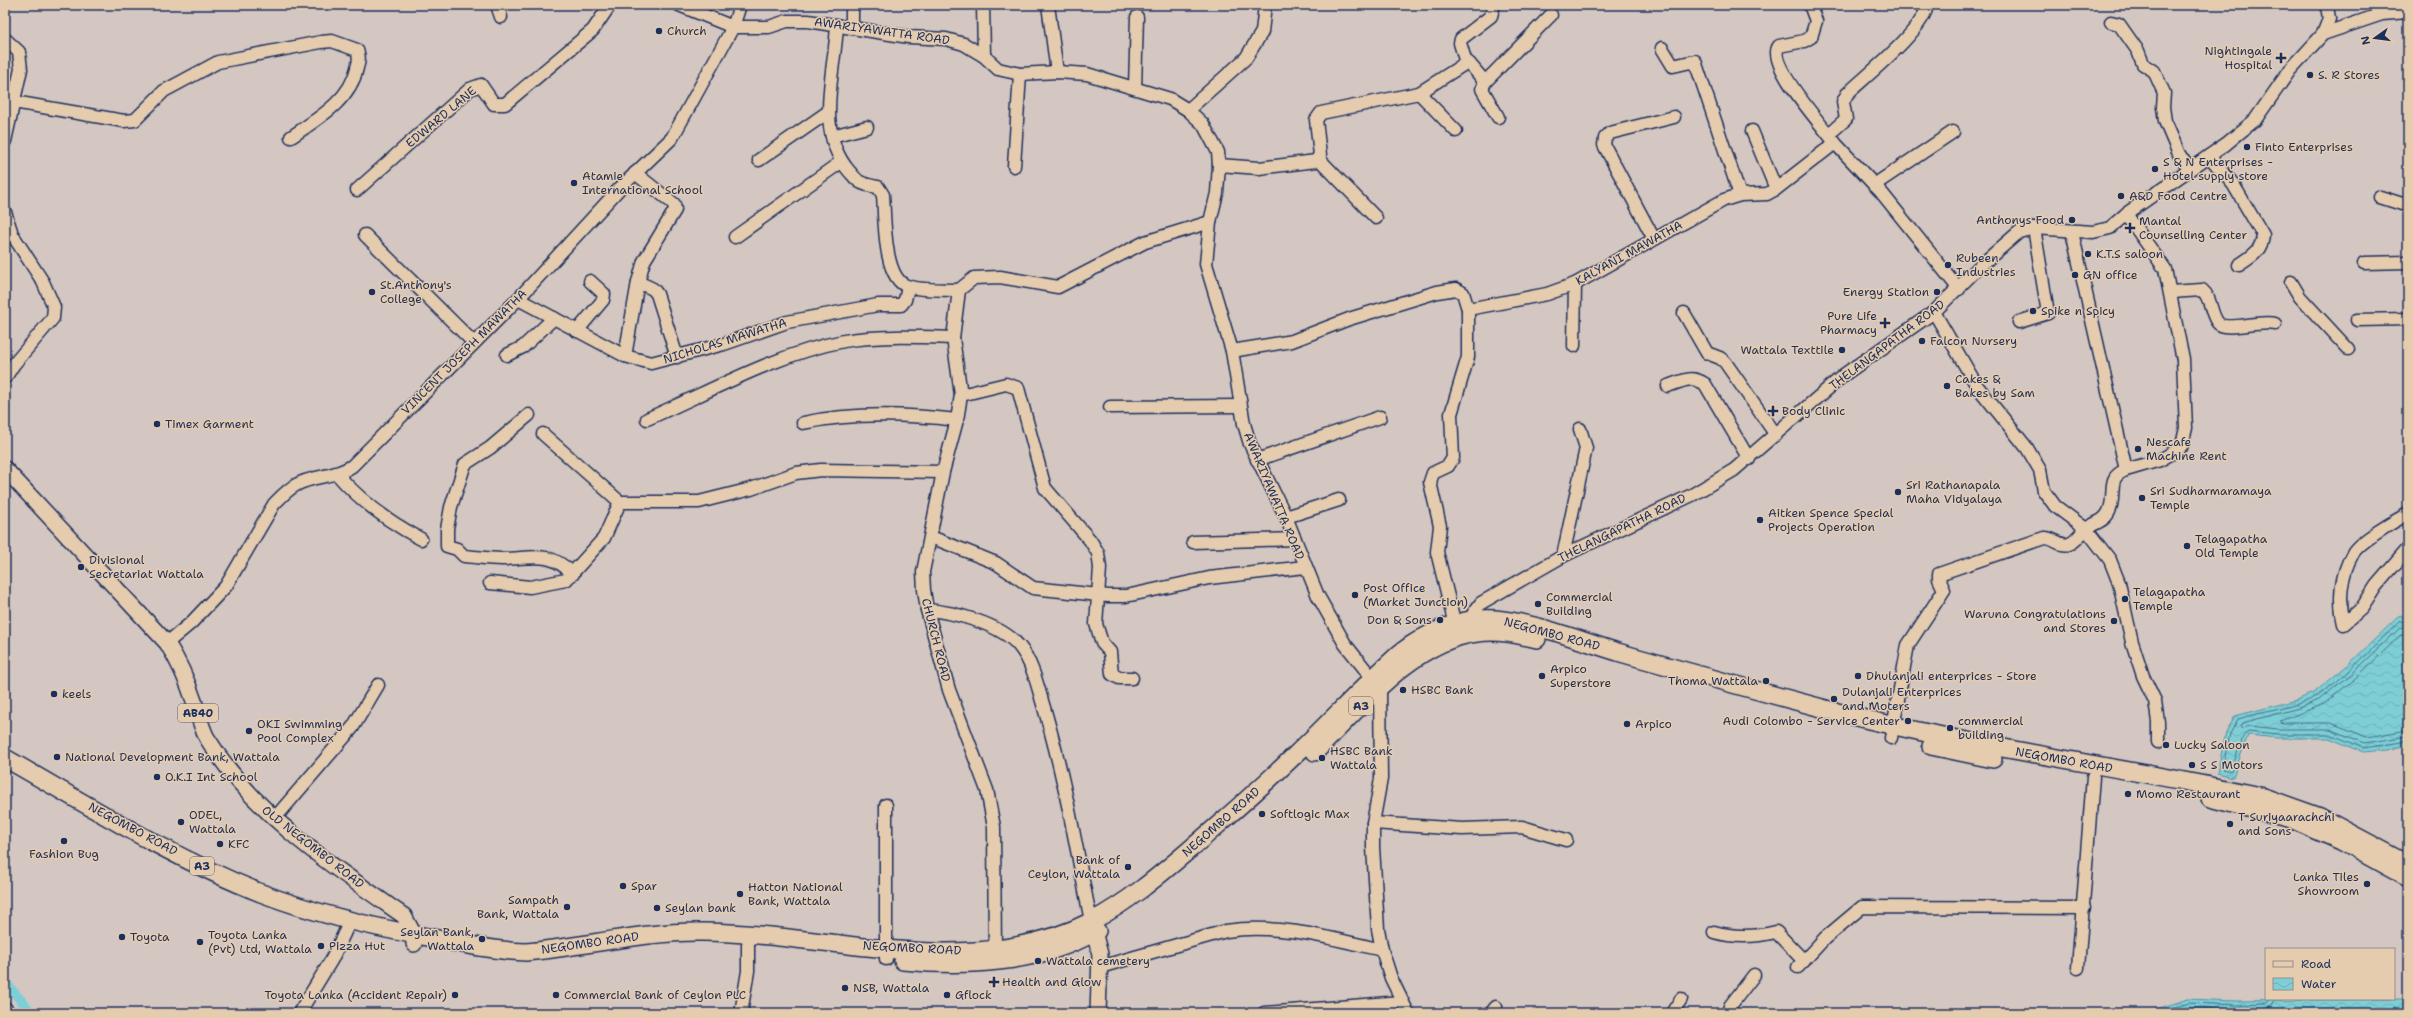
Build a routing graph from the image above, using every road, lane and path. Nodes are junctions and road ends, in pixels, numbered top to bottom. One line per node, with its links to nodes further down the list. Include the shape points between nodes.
1 (496, 5): 15 (street)
2 (610, 5): 54 (street, EDWARD LANE, via 593,30 505,104 494,104 481,85 470,89)
3 (680, 5): 19 (street, AWARIYAWATTA ROAD)
4 (740, 5): 19 (street, VINCENT JOSEPH MAWATHA)
5 (852, 5): 20 (street)
6 (983, 5): 24 (street)
7 (1048, 5): 26 (street)
8 (1265, 5): 32 (street, via 1262,32 1246,58)
9 (1494, 5): 25 (street, via 1492,16 1460,43)
10 (1810, 5): 42 (street, via 1816,21 1811,37 1779,46 1776,53 1786,79)
11 (1927, 5): 42 (street, KALYANI MAWATHA, via 1924,17 1902,43 1847,94 1843,102 1846,119)
12 (2327, 5): 21 (street, THELANGAPATHA ROAD, via 2329,19)
13 (2408, 12): 21 (street, via 2382,14)
14 (1551, 15): 28 (street)
15 (501, 17)
16 (1137, 17): 29 (street)
17 (2111, 22): 50 (street, via 2119,24 2138,51 2143,64 2154,70 2164,93 2163,114 2170,134)
18 (837, 25): 19 (street, AWARIYAWATTA ROAD, via 808,20 787,21 769,27); 20 (street, AWARIYAWATTA ROAD); 33 (street)
19 (733, 27): 51 (street, VINCENT JOSEPH MAWATHA, via 672,138)
20 (852, 28): 24 (street, AWARIYAWATTA ROAD, via 909,37 946,39 964,44)
21 (2323, 34): 44 (street, THELANGAPATHA ROAD, via 2290,70 2255,120)
22 (5, 40): 31 (street, via 19,52 21,69)
23 (1662, 48): 55 (street, via 1673,66 1695,61)
24 (984, 56): 27 (street, AWARIYAWATTA ROAD, via 998,69)
25 (1466, 63): 28 (street, via 1469,63); 30 (street)
26 (1057, 72): 27 (street, AWARIYAWATTA ROAD); 29 (street, AWARIYAWATTA ROAD, via 1087,74)
27 (1020, 74): 48 (street)
28 (1485, 82): 34 (street, via 1482,88)
29 (1135, 88): 32 (street, AWARIYAWATTA ROAD, via 1170,99)
30 (1419, 92): 37 (street); 45 (street, via 1321,113 1316,120)
31 (14, 102): 41 (street, via 124,121 135,120 164,91 222,60 327,41 357,50 359,55 356,72 343,97 329,111); 43 (street)
32 (1188, 110): 49 (street, AWARIYAWATTA ROAD, via 1212,137 1218,152)
33 (828, 112): 40 (street); 46 (street)
34 (1498, 117)
35 (1674, 117): 66 (street, via 1610,133 1605,138 1604,146)
36 (867, 127): 40 (street)
37 (1456, 131)
38 (1752, 131): 53 (street)
39 (1953, 132): 52 (street)
40 (832, 136): 47 (street)
41 (291, 137)
42 (1832, 138): 52 (street); 53 (street, KALYANI MAWATHA)
43 (5, 141)
44 (2209, 156): 50 (street, THELANGAPATHA ROAD); 69 (street, via 2233,184 2263,235 2262,244 2254,256)
45 (1318, 158): 49 (street, via 1259,168); 60 (street)
46 (759, 160)
47 (841, 162): 65 (street); 74 (street, via 859,182 878,187 883,195 889,263 898,282)
48 (1014, 166)
49 (1219, 166): 61 (street, AWARIYAWATTA ROAD, via 1217,193)
50 (2189, 169): 59 (street, THELANGAPATHA ROAD)
51 (635, 173): 71 (street, via 674,204 675,210 644,261); 78 (street, VINCENT JOSEPH MAWATHA)
52 (1874, 185): 75 (street)
53 (1776, 189): 55 (street, KALYANI MAWATHA, via 1767,194)
54 (358, 190)
55 (1740, 195): 66 (street, KALYANI MAWATHA, via 1724,200)
56 (2380, 197): 57 (street)
57 (2408, 203)
58 (5, 212): 96 (street, via 12,234 43,282 54,307 53,318)
59 (2126, 214): 63 (street, THELANGAPATHA ROAD, via 2110,228 2101,232); 77 (street, via 2165,269)
60 (1376, 218)
61 (1210, 222): 76 (street, via 1145,242 1058,287 1000,277 974,278); 92 (street, AWARIYAWATTA ROAD, via 1206,264)
62 (2034, 228): 63 (street, THELANGAPATHA ROAD); 75 (street, THELANGAPATHA ROAD, via 2018,232); 85 (street, via 2048,313)
63 (2072, 232): 112 (street)
64 (365, 235): 89 (street)
65 (735, 237)
66 (1654, 239): 73 (street, KALYANI MAWATHA)
67 (2408, 262): 68 (street)
68 (2364, 263)
69 (2239, 265)
70 (590, 281): 87 (street, via 604,294 603,300)
71 (638, 282): 94 (street); 95 (street, via 653,289 657,294)
72 (2291, 282): 91 (street, via 2300,297)
73 (1575, 284): 79 (street, KALYANI MAWATHA, via 1547,294); 90 (street)
74 (908, 287): 76 (street); 95 (street, NICHOLAS MAWATHA, via 905,300 900,305 878,305 787,322)
75 (1959, 289): 80 (street, THELANGAPATHA ROAD)
76 (959, 290): 88 (street, CHURCH ROAD)
77 (2170, 292): 86 (street, via 2202,290 2220,326 2232,327 2256,322); 112 (street, via 2183,360 2186,428 2176,452 2160,460)
78 (518, 299): 82 (street, NICHOLAS MAWATHA); 89 (street, VINCENT JOSEPH MAWATHA)
79 (1468, 309): 92 (street, via 1463,293 1456,289 1437,292 1349,319 1292,340); 131 (street, via 1468,357 1451,414 1453,458 1448,466 1433,473 1430,482 1439,518 1436,552)
80 (1934, 312): 108 (street, THELANGAPATHA ROAD, via 1846,374); 119 (street, via 1978,386 2027,448 2040,470 2044,491 2055,506)
81 (1684, 313): 108 (street, via 1707,353 1725,362)
82 (554, 318): 87 (street, NICHOLAS MAWATHA); 93 (street, via 527,344)
83 (2408, 318): 84 (street)
84 (2356, 320)
85 (2019, 322)
86 (2275, 324)
87 (577, 331): 94 (street, NICHOLAS MAWATHA)
88 (954, 338): 98 (street, CHURCH ROAD); 103 (street, via 845,341 800,353 772,364)
89 (474, 343): 114 (street, VINCENT JOSEPH MAWATHA, via 352,466)
90 (1574, 346)
91 (2348, 349)
92 (1232, 351): 99 (street, AWARIYAWATTA ROAD)
93 (507, 355)
94 (625, 356): 95 (street, NICHOLAS MAWATHA, via 651,363)
95 (677, 357)
96 (5, 378)
97 (1668, 386): 109 (street, via 1690,378 1697,378 1705,384)
98 (961, 395): 104 (street, CHURCH ROAD); 129 (street, via 1006,384 1018,388 1045,488 1090,540 1098,553 1100,568)
99 (1240, 406): 100 (street); 110 (street, AWARIYAWATTA ROAD)
100 (1110, 407)
101 (529, 415): 127 (street, via 490,448 465,464 451,507 447,546 457,549 464,556 471,557 501,559 544,556 556,561)
102 (1380, 417): 110 (street)
103 (647, 419)
104 (957, 420): 105 (street, via 913,415 832,417); 113 (street, CHURCH ROAD)
105 (803, 423)
106 (1580, 429): 125 (street, via 1586,448)
107 (543, 434): 116 (street)
108 (1776, 435): 109 (street, THELANGAPATHA ROAD)
109 (1749, 458): 125 (street, THELANGAPATHA ROAD, via 1692,495)
110 (1257, 460): 118 (street, AWARIYAWATTA ROAD)
111 (5, 469): 133 (main road, OLD NEGOMBO ROAD / AB40)
112 (2126, 470): 119 (street, via 2118,473 2113,479 2110,509 2102,521)
113 (943, 472): 116 (street, via 821,470 796,473 751,489 699,502); 120 (street, CHURCH ROAD)
114 (337, 474): 122 (street, via 365,501); 133 (street, VINCENT JOSEPH MAWATHA, via 297,484 283,494 274,504 226,586)
115 (1339, 500): 118 (street)
116 (620, 502): 127 (street, via 604,538)
117 (2408, 514): 124 (street, via 2384,528 2353,552 2341,584 2341,611 2344,624 2362,608 2376,586)
118 (1286, 517): 121 (street, AWARIYAWATTA ROAD)
119 (2086, 529): 137 (street, via 2070,544 2062,545 2050,537 2044,538 1939,574 1944,590 1908,645); 138 (street, via 2110,560 2119,583 2132,642 2143,676 2155,701)
120 (931, 537): 129 (street, via 996,562 1033,588); 130 (street, CHURCH ROAD, via 923,572)
121 (1295, 538): 123 (street, via 1259,542); 126 (street, AWARIYAWATTA ROAD)
122 (421, 539)
123 (1193, 542)
124 (2408, 549)
125 (1563, 556): 132 (street, THELANGAPATHA ROAD, via 1481,602 1474,610)
126 (1305, 567): 129 (street, via 1210,578 1126,596); 135 (street, AWARIYAWATTA ROAD, via 1318,596 1342,637)
127 (573, 574): 128 (street, via 566,580 530,588)
128 (490, 583)
129 (1097, 594): 134 (street, via 1096,624 1102,643 1110,652 1112,674 1119,678)
130 (927, 610): 150 (street, via 950,613 1001,632 1013,640 1026,658 1036,680 1056,754); 156 (street, CHURCH ROAD, via 949,690 977,762 992,812)
131 (1455, 624): 132 (highway, NEGOMBO ROAD / A3); 135 (highway, NEGOMBO ROAD / A3, via 1414,643)
132 (1474, 626): 135 (highway, NEGOMBO ROAD / A3, via 1421,654); 137 (highway, NEGOMBO ROAD / A3, via 1493,618 1518,622)
133 (168, 643): 143 (main road, OLD NEGOMBO ROAD / AB40, via 181,666 206,736 227,769 256,802)
134 (1132, 678)
135 (1376, 683): 144 (street, via 1381,779); 150 (highway, NEGOMBO ROAD / A3, via 1241,805 1139,892)
136 (378, 685): 143 (street, via 353,727)
137 (1893, 732): 141 (highway, NEGOMBO ROAD / A3); 146 (highway, NEGOMBO ROAD / A3, via 2264,797 2320,817)
138 (2158, 742)
139 (5, 758): 149 (highway, NEGOMBO ROAD / A3, via 150,840 235,882)
140 (5, 770): 149 (highway, NEGOMBO ROAD / A3, via 206,881 297,916)
141 (2093, 776): 147 (highway, NEGOMBO ROAD / A3, via 2269,812 2341,841); 148 (street)
142 (886, 805): 155 (street)
143 (275, 818): 152 (main road, OLD NEGOMBO ROAD / AB40, via 332,865 404,916)
144 (1373, 823): 145 (street, via 1462,829 1522,827); 154 (street, via 1378,929)
145 (1566, 840)
146 (2408, 864)
147 (2408, 878)
148 (2084, 908): 151 (street, via 1862,907 1825,938 1801,964 1776,932 1758,936 1728,936); 158 (street)
149 (349, 925): 152 (highway, NEGOMBO ROAD / A3); 164 (street)
150 (1093, 927): 156 (highway, NEGOMBO ROAD / A3); 157 (main road)
151 (1714, 932)
152 (414, 939): 153 (highway, NEGOMBO ROAD / A3, via 510,962 566,959 642,945 683,942); 155 (highway, NEGOMBO ROAD / A3, via 526,952 650,934 700,932)
153 (748, 945): 155 (highway, NEGOMBO ROAD / A3); 165 (street, via 748,971)
154 (1382, 950): 157 (street, via 1293,930 1247,928 1226,931); 161 (street)
155 (887, 954): 156 (highway, NEGOMBO ROAD / A3, via 944,953)
156 (995, 956)
157 (1100, 967): 166 (main road)
158 (2078, 968)
159 (1754, 975): 170 (street, via 1730,1006)
160 (1681, 999): 169 (street)
161 (1401, 1002): 167 (street); 168 (street)
162 (5, 1008): 163 (street)
163 (9, 1013)
164 (300, 1013)
165 (741, 1013)
166 (1098, 1013)
167 (1264, 1013)
168 (1408, 1013)
169 (1672, 1013)
170 (1728, 1013)

